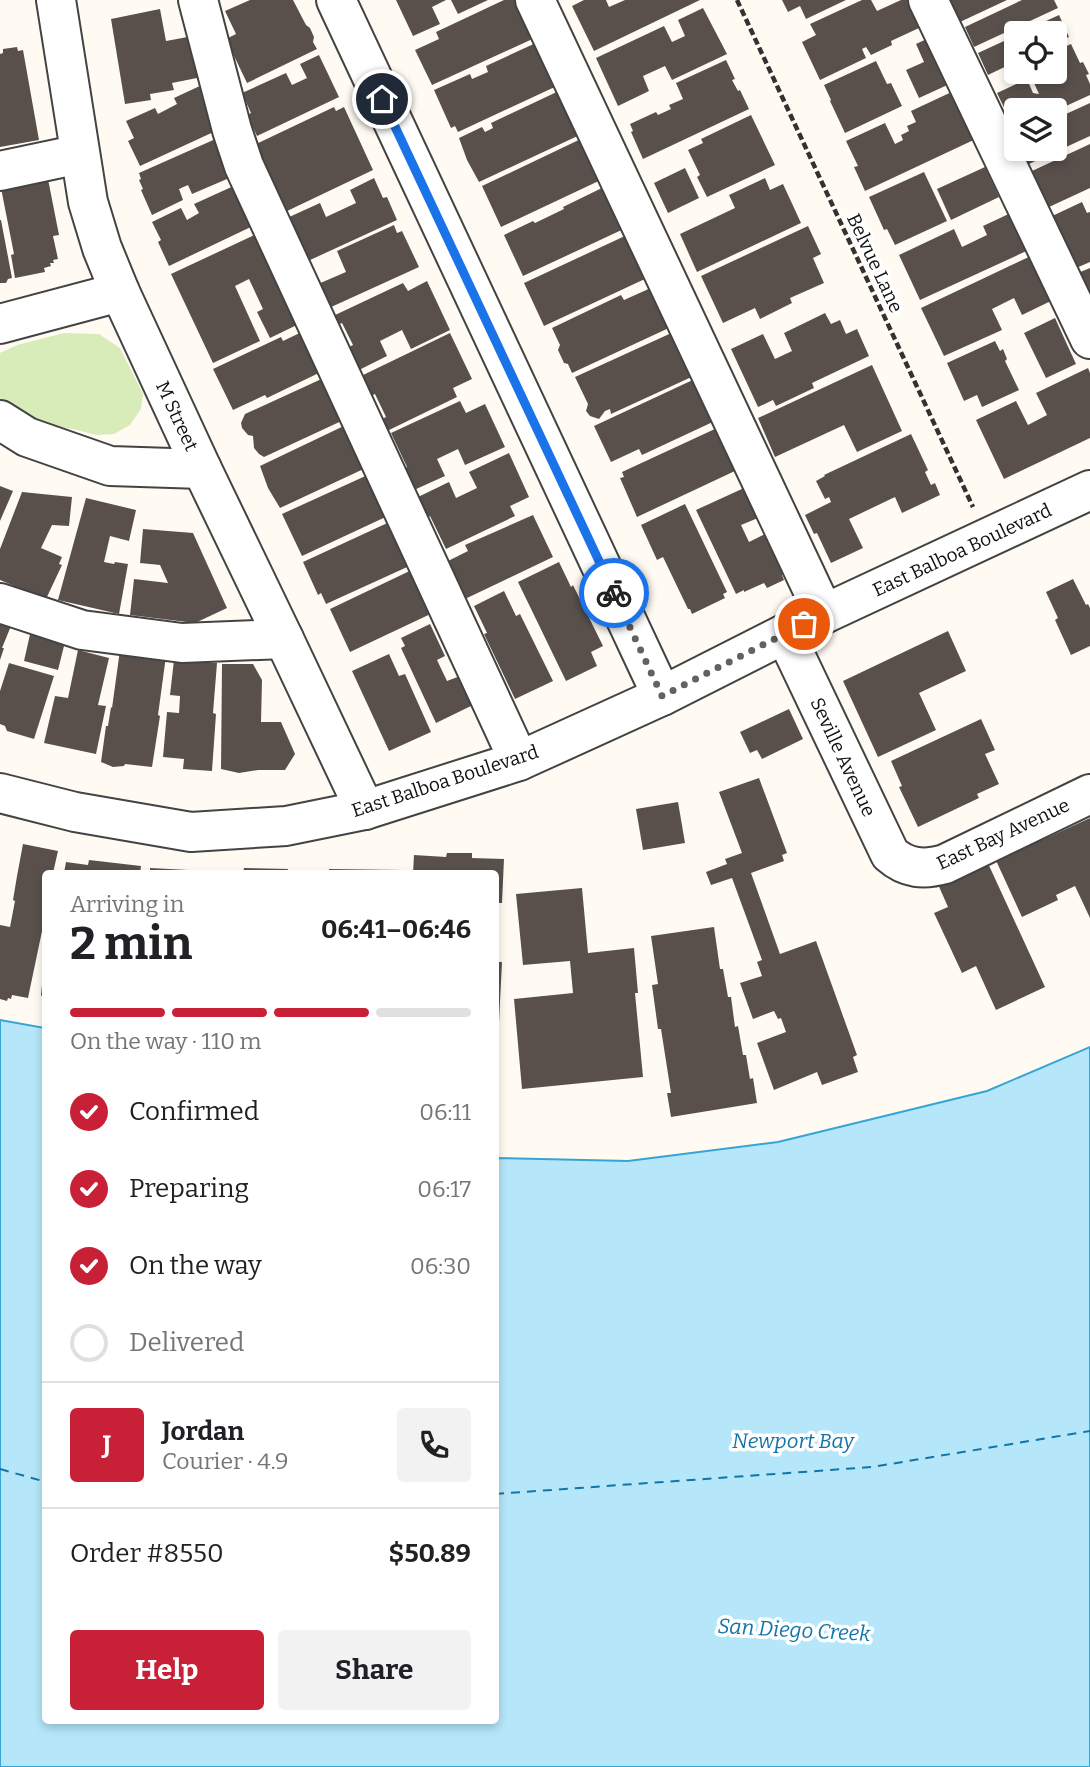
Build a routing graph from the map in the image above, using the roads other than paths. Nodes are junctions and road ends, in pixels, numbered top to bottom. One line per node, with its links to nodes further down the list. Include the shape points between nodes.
1 (56, 0): 6 (street, M Street)
2 (198, 0): 19 (street, via 244,166)
3 (336, 0): 18 (street)
4 (535, 0): 15 (street)
5 (928, 0): 10 (street)
6 (80, 154): 7 (street); 8 (street, M Street, via 88,202)
7 (0, 171)
8 (120, 292): 9 (street); 12 (street, M Street)
9 (0, 324)
10 (1090, 340)
11 (0, 420): 12 (street, via 27,437 110,466)
12 (202, 469): 17 (street, M Street)
13 (1090, 490): 15 (street, East Balboa Boulevard)
14 (0, 603): 17 (street, via 82,630 182,643)
15 (824, 614): 16 (street, East Balboa Boulevard)
16 (785, 634): 18 (street, East Balboa Boulevard); 23 (street, Seville Avenue, via 890,854 899,863)
17 (285, 639): 22 (street, M Street)
18 (662, 696): 19 (street, East Balboa Boulevard)
19 (519, 761): 22 (street, East Balboa Boulevard)
20 (0, 793): 22 (street, East Balboa Boulevard, via 75,812 191,832 286,826)
21 (1090, 794): 23 (street, East Bay Avenue, via 945,864)
22 (365, 810)
23 (914, 867)

